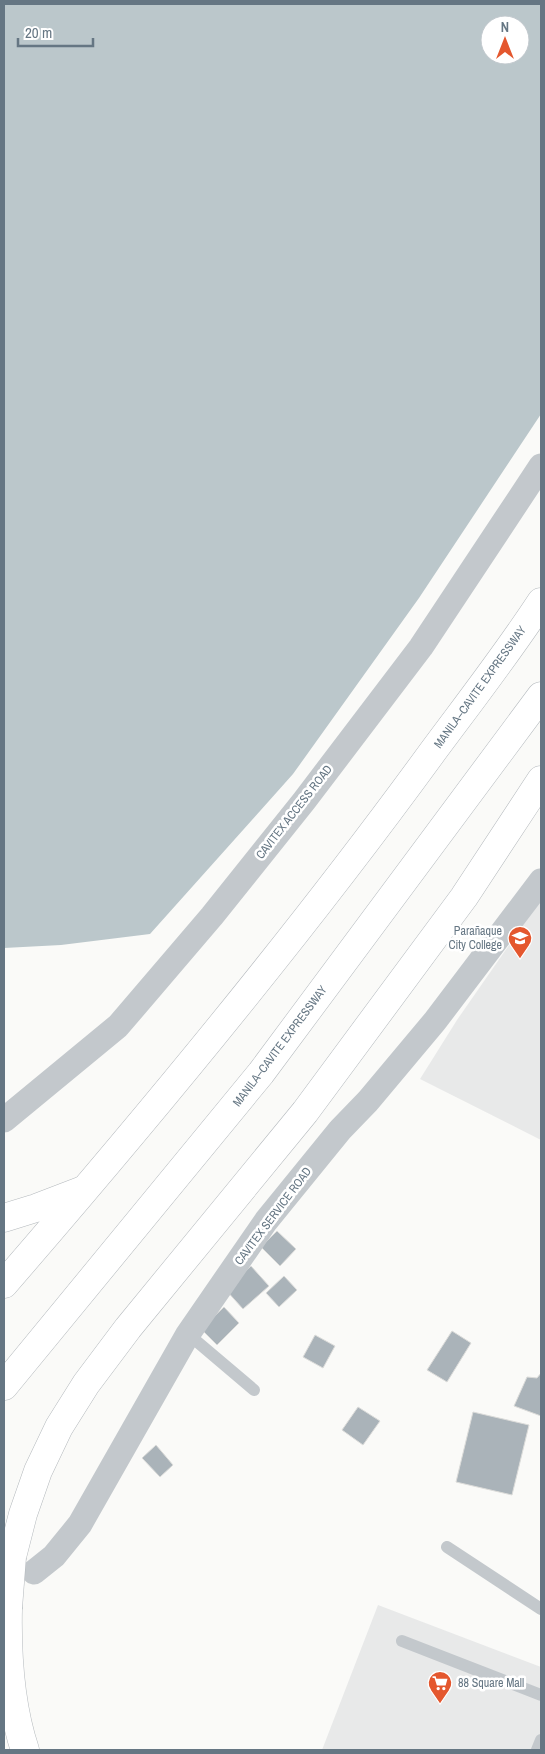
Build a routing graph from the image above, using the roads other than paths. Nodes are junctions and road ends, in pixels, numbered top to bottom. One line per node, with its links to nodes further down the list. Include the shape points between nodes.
1 (541, 466): 6 (street, CAVITEX ACCESS ROAD, via 421,647 212,916 118,1026)
2 (541, 602): 7 (highway, MANILA–CAVITE EXPRESSWAY, via 305,923)
3 (541, 696): 11 (highway, MANILA–CAVITE EXPRESSWAY, via 261,1073)
4 (541, 780): 14 (highway, via 464,897 305,1112 123,1334 86,1384 59,1427 22,1514)
5 (541, 881): 10 (street, CAVITEX SERVICE ROAD, via 435,1021 266,1221)
6 (5, 1118)
7 (86, 1189): 8 (highway); 9 (highway, MANILA–CAVITE EXPRESSWAY)
8 (4, 1218)
9 (4, 1284)
10 (188, 1334): 12 (lane); 14 (street, CAVITEX SERVICE ROAD, via 80,1524 54,1556)
11 (4, 1386)
12 (254, 1390)
13 (447, 1547): 15 (lane)
14 (23, 1565): 19 (highway, bridge, via 8,1608 8,1658)
15 (541, 1609)
16 (402, 1641): 17 (lane)
17 (541, 1695)
18 (541, 1740): 20 (lane)
19 (25, 1750)
20 (537, 1750)

